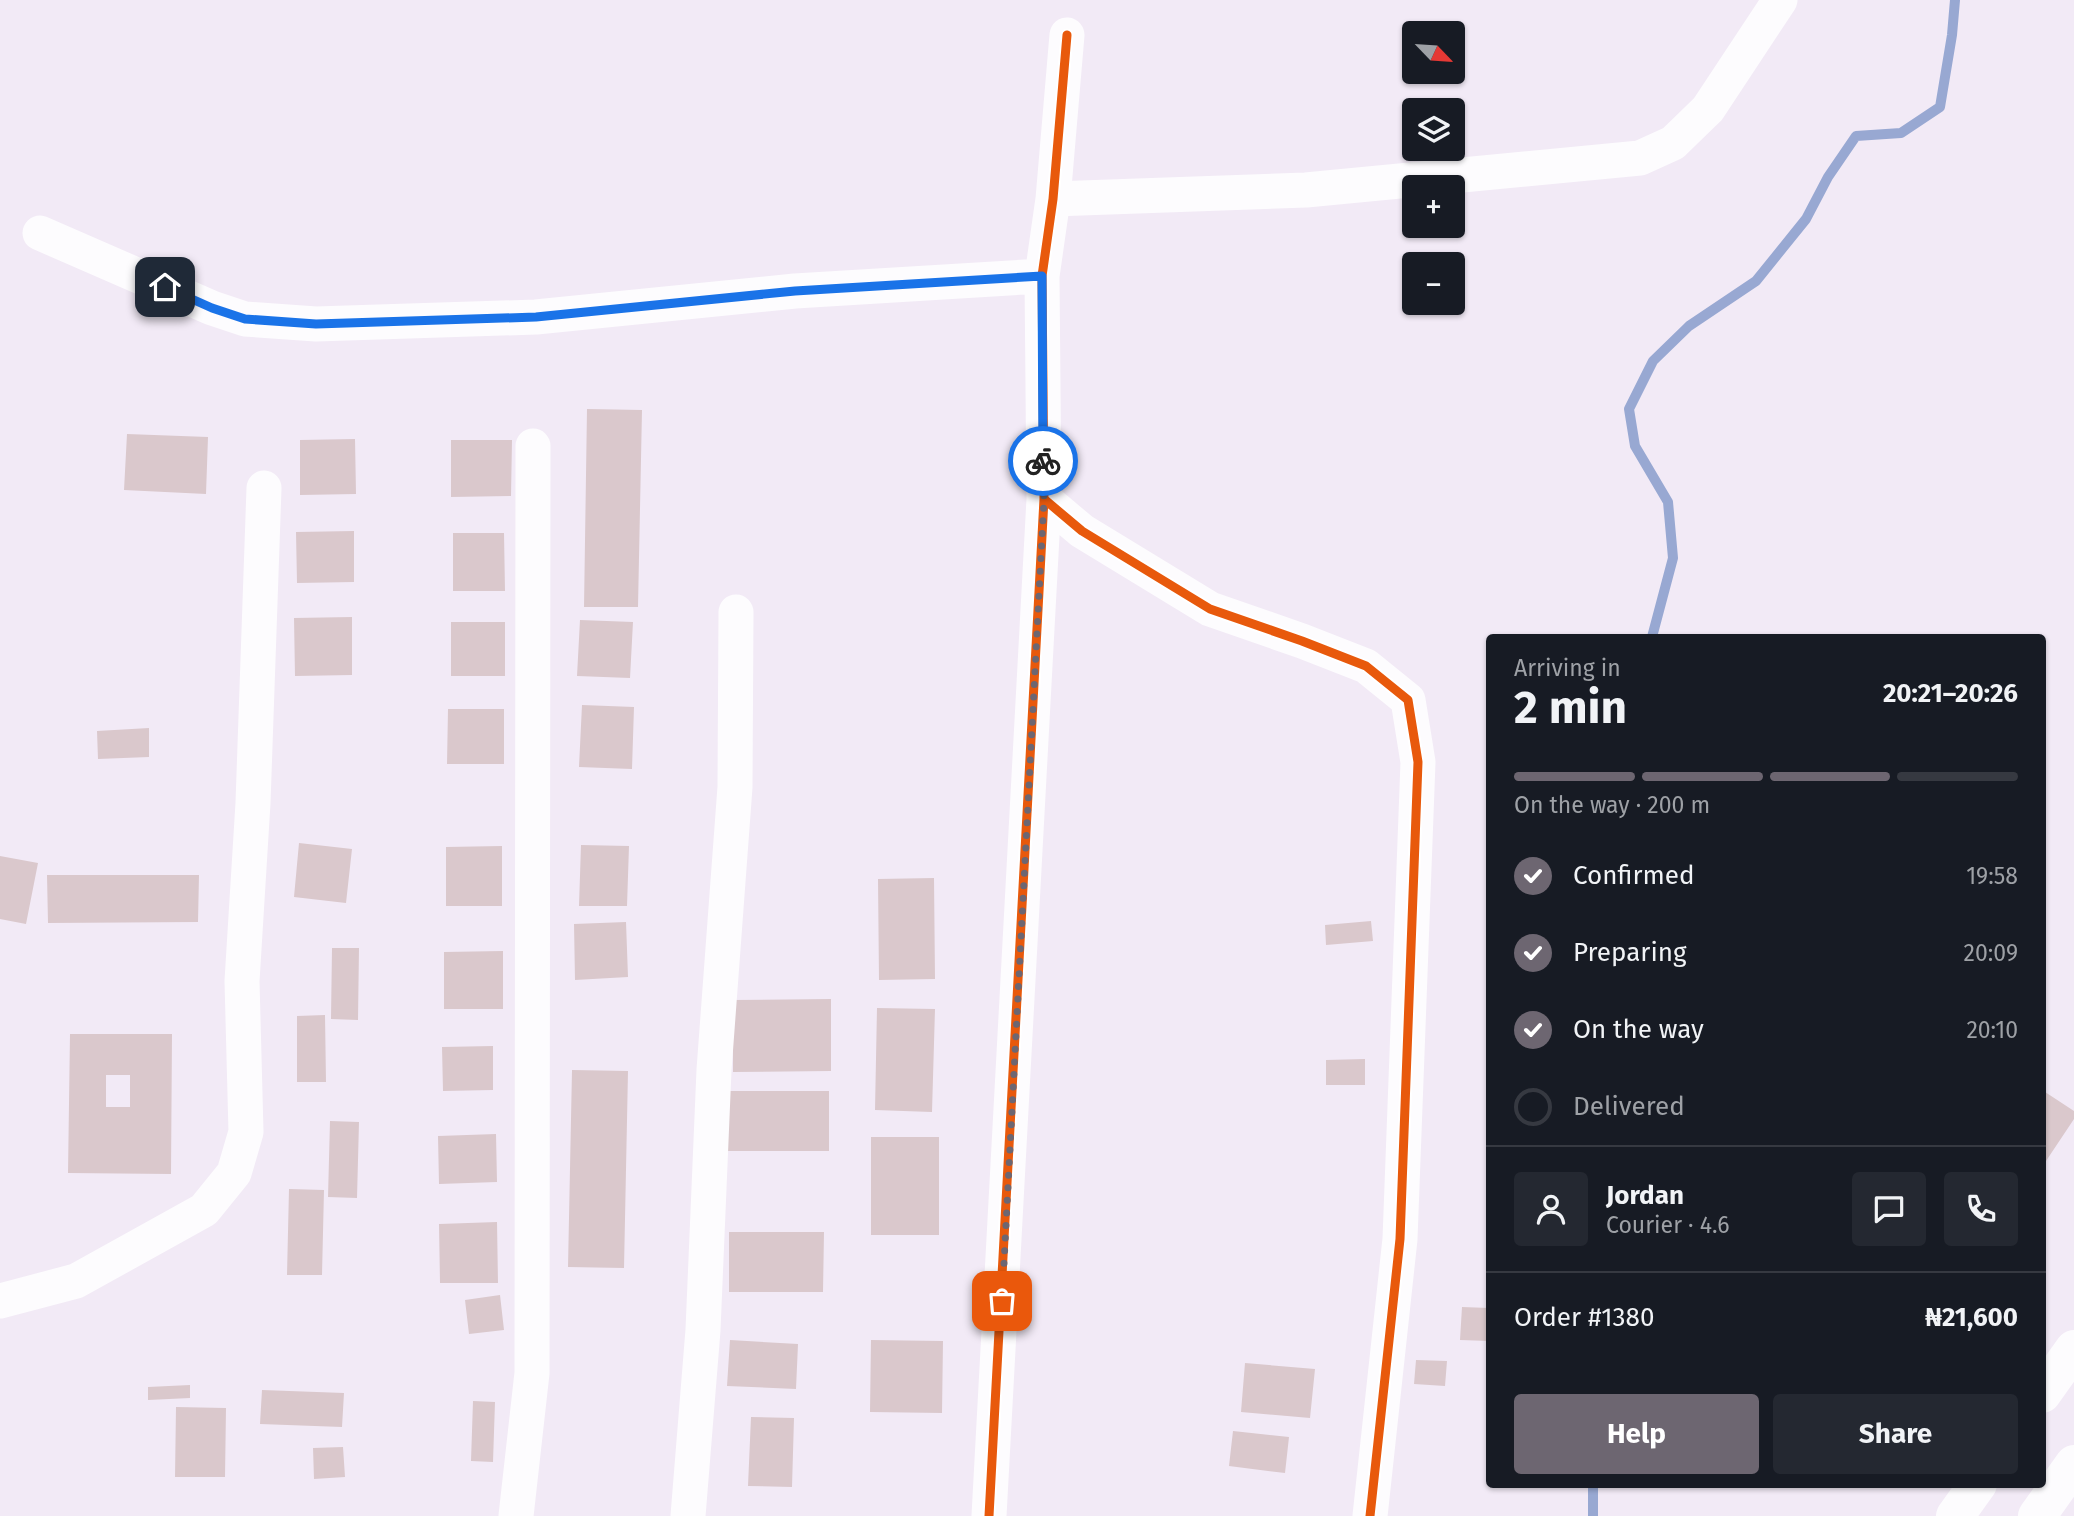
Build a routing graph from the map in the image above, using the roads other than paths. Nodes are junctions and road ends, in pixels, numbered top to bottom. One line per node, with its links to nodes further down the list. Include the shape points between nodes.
1 (1780, 0): 3 (street, via 1708,109 1673,143 1640,158 1306,190)
2 (1067, 35): 3 (street)
3 (1053, 199): 5 (street)
4 (40, 233): 5 (street, via 245,319 316,324 536,317 795,291)
5 (1042, 276): 8 (street)
6 (533, 446): 15 (street, via 532,1373)
7 (264, 488): 10 (street, via 243,981 246,1132 234,1173 204,1210 76,1281)
8 (1044, 499): 17 (street); 18 (street, via 1082,531 1210,609 1366,666 1408,700 1418,762 1400,1239)
9 (736, 612): 16 (street, via 735,787)
10 (0, 1301)
11 (2074, 1349): 12 (highway)
12 (2046, 1388)
13 (2074, 1464): 20 (highway)
14 (1975, 1488): 19 (highway)
15 (516, 1516)
16 (688, 1516)
17 (989, 1516)
18 (1370, 1516)
19 (1955, 1516)
20 (2037, 1516)

